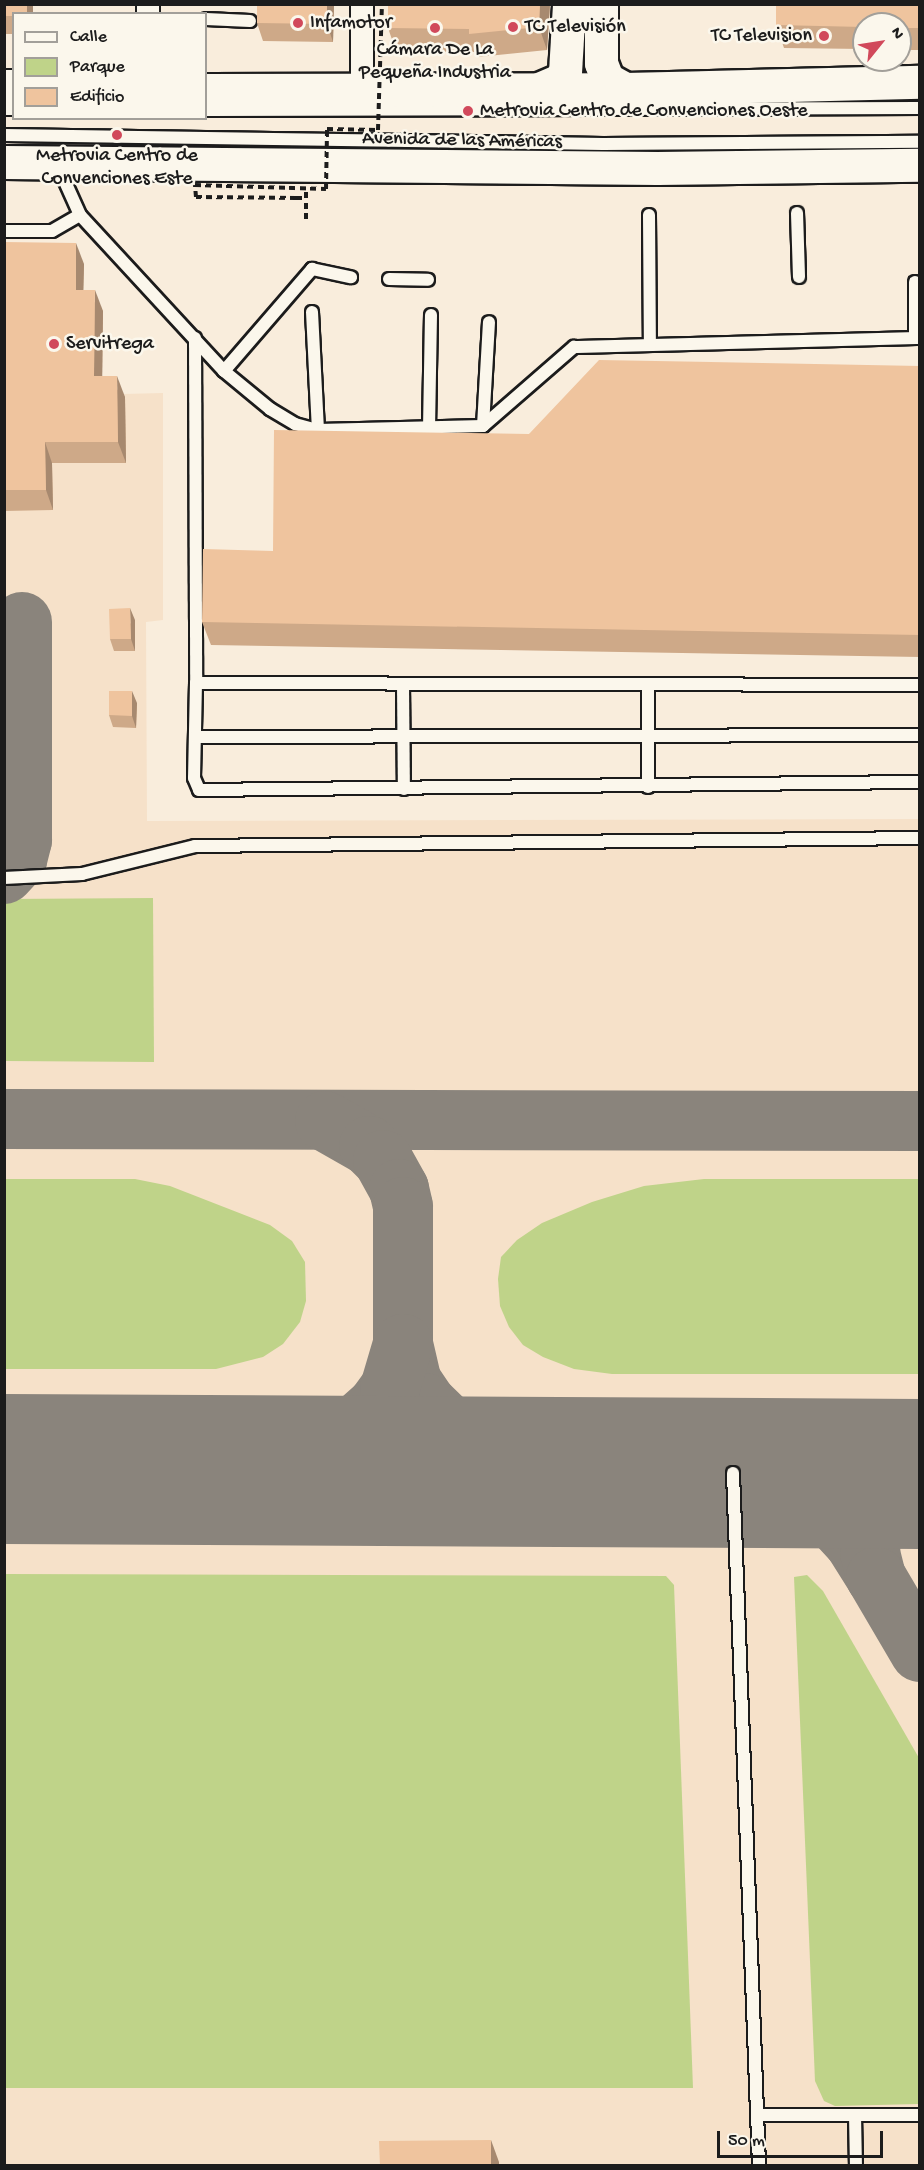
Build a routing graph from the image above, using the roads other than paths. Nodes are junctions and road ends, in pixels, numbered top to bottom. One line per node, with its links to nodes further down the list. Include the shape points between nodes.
1 (362, 4): 10 (street)
2 (569, 4): 7 (main road, via 565,72 560,80)
3 (601, 4): 8 (main road, via 601,63 608,79)
4 (207, 19): 5 (lane)
5 (250, 21)
6 (920, 81): 8 (main road)
7 (539, 89): 8 (main road); 10 (main road)
8 (625, 89)
9 (207, 90): 10 (main road)
10 (362, 90)
11 (920, 108): 12 (lane, Avenida de las Américas)
12 (207, 110)
13 (4, 135): 14 (lane, Avenida de las Américas, via 603,144)
14 (920, 142)
15 (4, 162): 16 (main road, Avenida de las Américas)
16 (56, 162): 17 (main road, Avenida de las Américas, via 657,168); 20 (lane)
17 (920, 165)
18 (797, 213): 23 (lane)
19 (650, 214): 32 (lane)
20 (80, 215): 21 (lane, via 52,231); 30 (lane)
21 (4, 231)
22 (351, 277): 33 (lane, via 312,269)
23 (799, 277)
24 (389, 279): 25 (lane)
25 (428, 280)
26 (915, 282): 31 (lane)
27 (312, 312): 36 (lane)
28 (431, 315): 35 (lane)
29 (489, 322): 34 (lane)
30 (195, 338): 33 (lane); 37 (lane)
31 (917, 338): 32 (lane)
32 (650, 345): 34 (lane, via 574,347)
33 (224, 370): 36 (lane, via 270,409 295,424)
34 (483, 426): 35 (lane)
35 (429, 429): 36 (lane)
36 (318, 430)
37 (196, 683): 38 (lane); 44 (lane)
38 (403, 684): 39 (lane); 42 (lane)
39 (648, 684): 40 (lane); 43 (lane)
40 (920, 685)
41 (920, 735): 43 (lane)
42 (404, 736): 43 (lane); 44 (lane); 47 (lane)
43 (648, 736): 46 (lane)
44 (196, 737): 47 (lane, via 194,782 199,790)
45 (920, 782): 46 (lane)
46 (648, 787): 47 (lane)
47 (404, 789)
48 (920, 838): 49 (lane, via 195,846 82,874)
49 (4, 878)
50 (733, 1473): 51 (lane)
51 (757, 2115): 52 (lane); 54 (lane)
52 (855, 2115): 53 (lane); 55 (lane)
53 (920, 2115)
54 (759, 2166)
55 (856, 2166)

